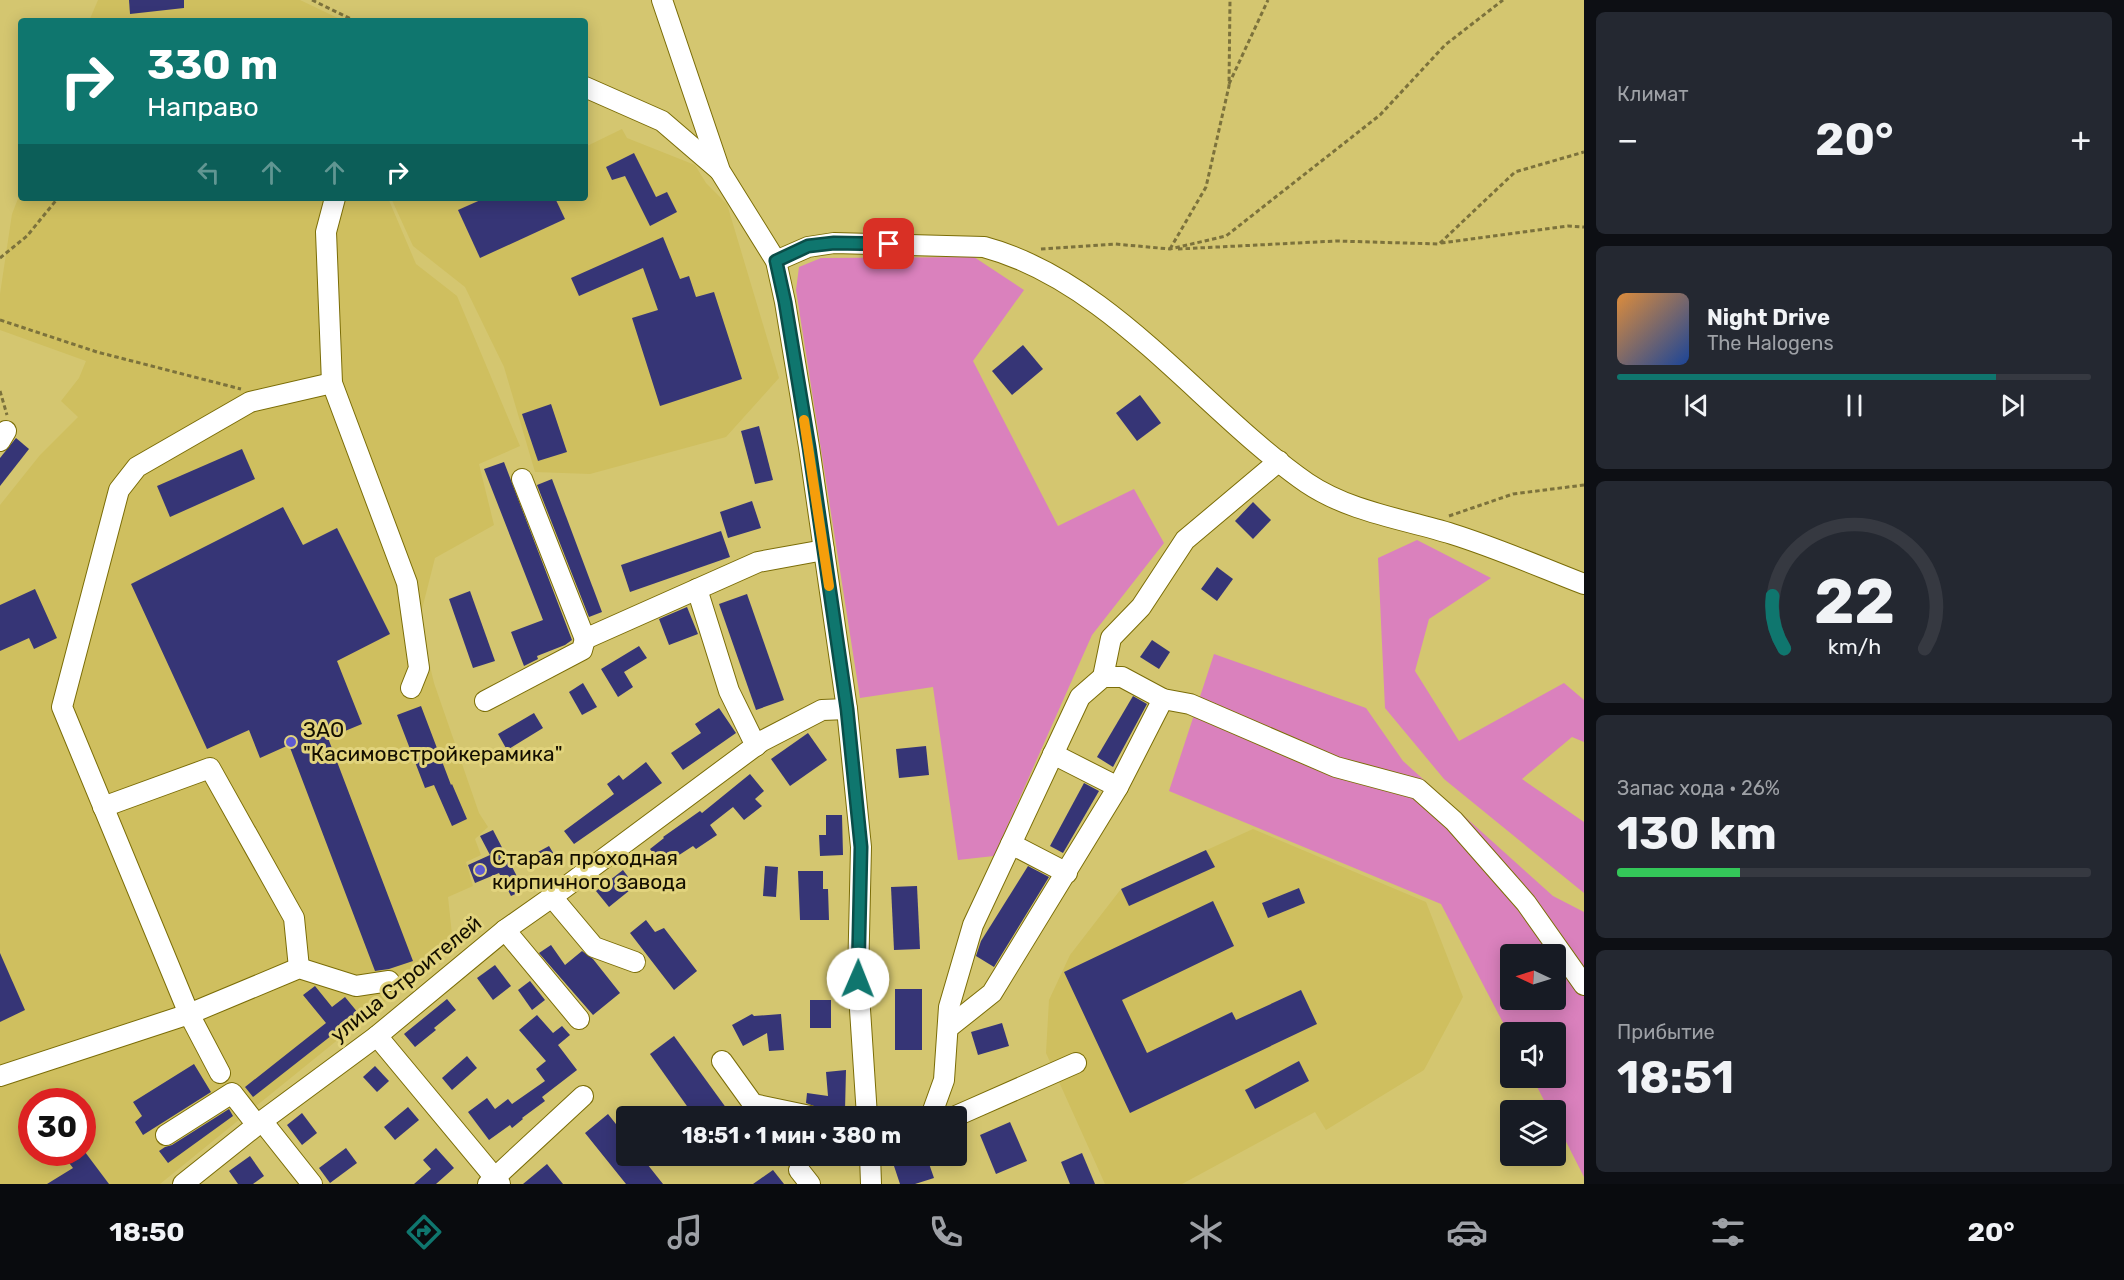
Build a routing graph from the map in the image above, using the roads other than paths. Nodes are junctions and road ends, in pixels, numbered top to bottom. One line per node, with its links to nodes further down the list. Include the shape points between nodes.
1 (662, 0): 3 (street)
2 (588, 88): 3 (street, via 662,120)
3 (720, 171): 5 (street)
4 (334, 201): 6 (street, via 326,232)
5 (776, 261): 7 (street, via 808,246 834,243 984,247 1019,258 1092,300); 9 (street)
6 (332, 383): 14 (street, via 407,583 419,668); 21 (street, via 250,402 137,467 119,490 62,707)
7 (1279, 461): 10 (street, via 1331,498 1454,535); 13 (street, via 1185,540 1142,607 1111,638)
8 (522, 479): 12 (street)
9 (824, 550): 11 (street, via 758,562); 17 (street)
10 (1584, 584)
11 (697, 589): 12 (street); 18 (street, via 729,691)
12 (585, 639): 16 (street, via 582,650)
13 (1103, 677): 15 (street, via 1122,677); 19 (street, via 1080,697)
14 (411, 688)
15 (1163, 699): 20 (street); 29 (street, via 1190,705 1336,767 1418,789 1454,821 1526,903)
16 (484, 700)
17 (847, 709): 18 (street, улица Строителей, via 822,710); 40 (street, via 861,847 858,979)
18 (756, 746): 24 (street, улица Строителей)
19 (1053, 754): 20 (street); 22 (street)
20 (1118, 787): 23 (street)
21 (103, 807): 27 (street, via 210,768 294,918); 30 (street)
22 (1011, 843): 23 (street); 32 (street, via 973,925 949,1006)
23 (1067, 873): 32 (street, via 992,993)
24 (552, 897): 25 (street, улица Строителей); 26 (street, via 594,947)
25 (505, 930): 31 (street); 33 (street, улица Строителей)
26 (635, 962)
27 (299, 968): 28 (street, via 356,986); 30 (street)
28 (389, 981)
29 (1584, 985)
30 (189, 1014): 36 (street); 37 (street)
31 (579, 1019)
32 (948, 1028): 41 (street, via 944,1080)
33 (377, 1036): 43 (street, улица Строителей); 46 (street)
34 (722, 1061): 39 (street, via 753,1104)
35 (1076, 1063): 42 (street)
36 (220, 1073)
37 (0, 1076)
38 (583, 1096): 46 (street)
39 (762, 1106)
40 (866, 1106)
41 (935, 1106)
42 (967, 1111)
43 (260, 1123): 44 (street, via 232,1093); 47 (street, улица Строителей); 48 (street)
44 (166, 1135)
45 (870, 1166): 49 (street)
46 (494, 1182)
47 (183, 1184)
48 (312, 1184)
49 (871, 1184)

